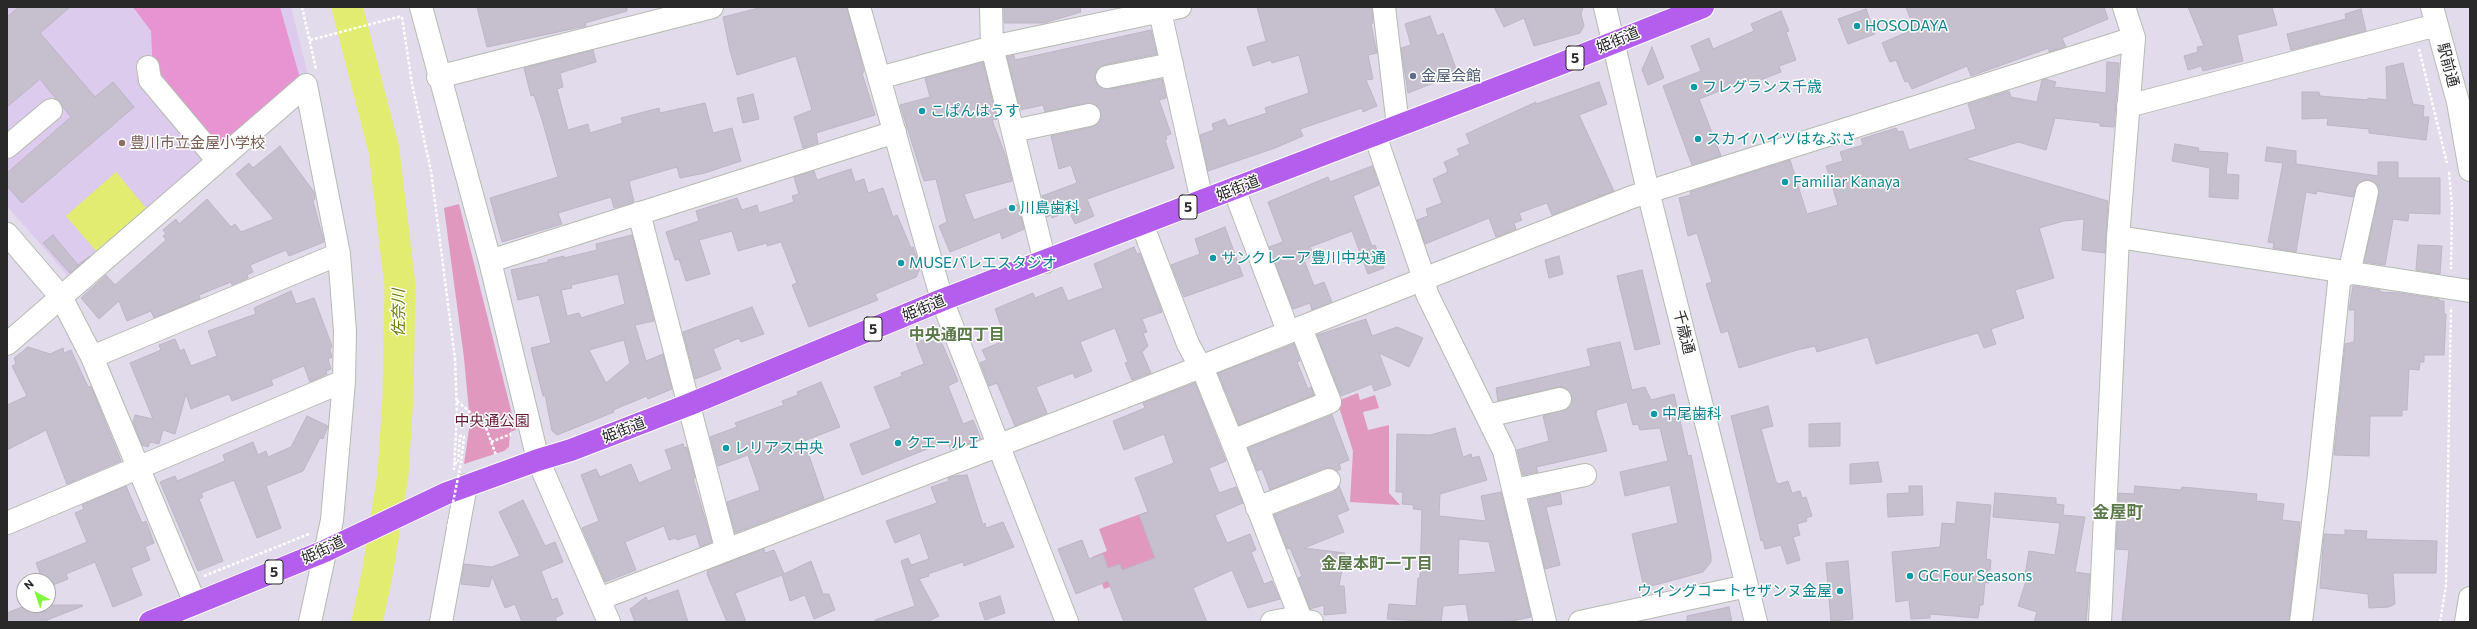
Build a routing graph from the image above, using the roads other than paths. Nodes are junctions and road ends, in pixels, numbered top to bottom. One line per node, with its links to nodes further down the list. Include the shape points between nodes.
1 (712, 7): 16 (street)
2 (859, 7): 18 (street)
3 (991, 7): 13 (street)
4 (1384, 7): 23 (street)
5 (1605, 7): 12 (street, 千歳通)
6 (1704, 7): 12 (main road, 姫街道 / 5)
7 (2124, 7): 11 (street)
8 (1167, 8): 13 (street); 14 (street)
9 (411, 12): 16 (street)
10 (2435, 16): 19 (street, 駅前通); 20 (street, via 2414,31)
11 (2134, 38): 20 (street); 31 (street)
12 (1612, 43): 23 (main road, 姫街道 / 5); 31 (street, 千歳通)
13 (992, 47): 18 (street); 24 (street)
14 (1172, 64): 17 (street); 33 (street)
15 (148, 68): 28 (street, via 150,80)
16 (438, 77): 39 (street)
17 (1107, 77)
18 (879, 78): 25 (street)
19 (2464, 101): 29 (street, 駅前通)
20 (2128, 106): 37 (street)
21 (51, 110): 27 (street)
22 (1089, 115): 24 (street)
23 (1398, 126): 26 (main road, 姫街道 / 5)
24 (1013, 131): 40 (street)
25 (895, 132): 34 (street); 45 (street)
26 (1375, 135): 30 (main road, 姫街道 / 5); 42 (street)
27 (7, 147)
28 (218, 161): 38 (street, via 306,85); 44 (street)
29 (2470, 170)
30 (1234, 189): 33 (main road, 姫街道 / 5); 46 (street)
31 (1648, 191): 42 (street); 66 (street, 千歳通)
32 (2367, 192): 41 (street)
33 (1202, 201): 35 (main road, 姫街道 / 5)
34 (639, 213): 39 (street); 52 (street)
35 (1142, 224): 40 (main road, 姫街道 / 5); 49 (street, via 1188,344)
36 (7, 234): 44 (street)
37 (2118, 238): 41 (street); 80 (street)
38 (339, 254): 48 (street); 50 (street, via 345,331)
39 (490, 261): 56 (street)
40 (1045, 262): 45 (main road, 姫街道 / 5)
41 (2344, 274): 43 (street); 81 (street)
42 (1423, 279): 46 (street); 53 (street, via 1427,294)
43 (2470, 291)
44 (61, 297): 47 (street); 48 (street)
45 (942, 300): 52 (main road, 姫街道 / 5); 55 (street)
46 (1295, 330): 49 (street); 54 (street, via 1330,402)
47 (7, 344)
48 (92, 358): 57 (street)
49 (1200, 367): 54 (street); 55 (street)
50 (344, 381): 57 (street); 65 (street, via 332,520)
51 (1560, 399): 53 (street)
52 (688, 405): 56 (main road, 姫街道 / 5, via 572,450); 64 (street)
53 (1487, 416): 61 (street, via 1504,451)
54 (1232, 441): 62 (street)
55 (999, 445): 64 (street); 75 (street)
56 (538, 460): 60 (main road, 姫街道 / 5); 68 (street)
57 (137, 468): 63 (street); 69 (street)
58 (1585, 475): 61 (street)
59 (1329, 480): 62 (street)
60 (455, 484): 65 (main road, 姫街道 / 5); 73 (street)
61 (1514, 490): 77 (street)
62 (1257, 508): 70 (street)
63 (7, 523)
64 (726, 548): 68 (street)
65 (325, 551): 69 (main road, 姫街道 / 5); 72 (street)
66 (1747, 586): 78 (street); 79 (street, 千歳通)
67 (2470, 598): 82 (street)
68 (598, 599): 74 (street)
69 (195, 603): 71 (main road, 姫街道 / 5)
70 (1305, 621): 76 (street)
71 (150, 622)
72 (310, 622)
73 (441, 622)
74 (609, 622)
75 (1067, 622)
76 (1272, 622)
77 (1545, 622)
78 (1580, 622)
79 (1756, 622)
80 (2100, 622)
81 (2301, 622)
82 (2466, 622)

